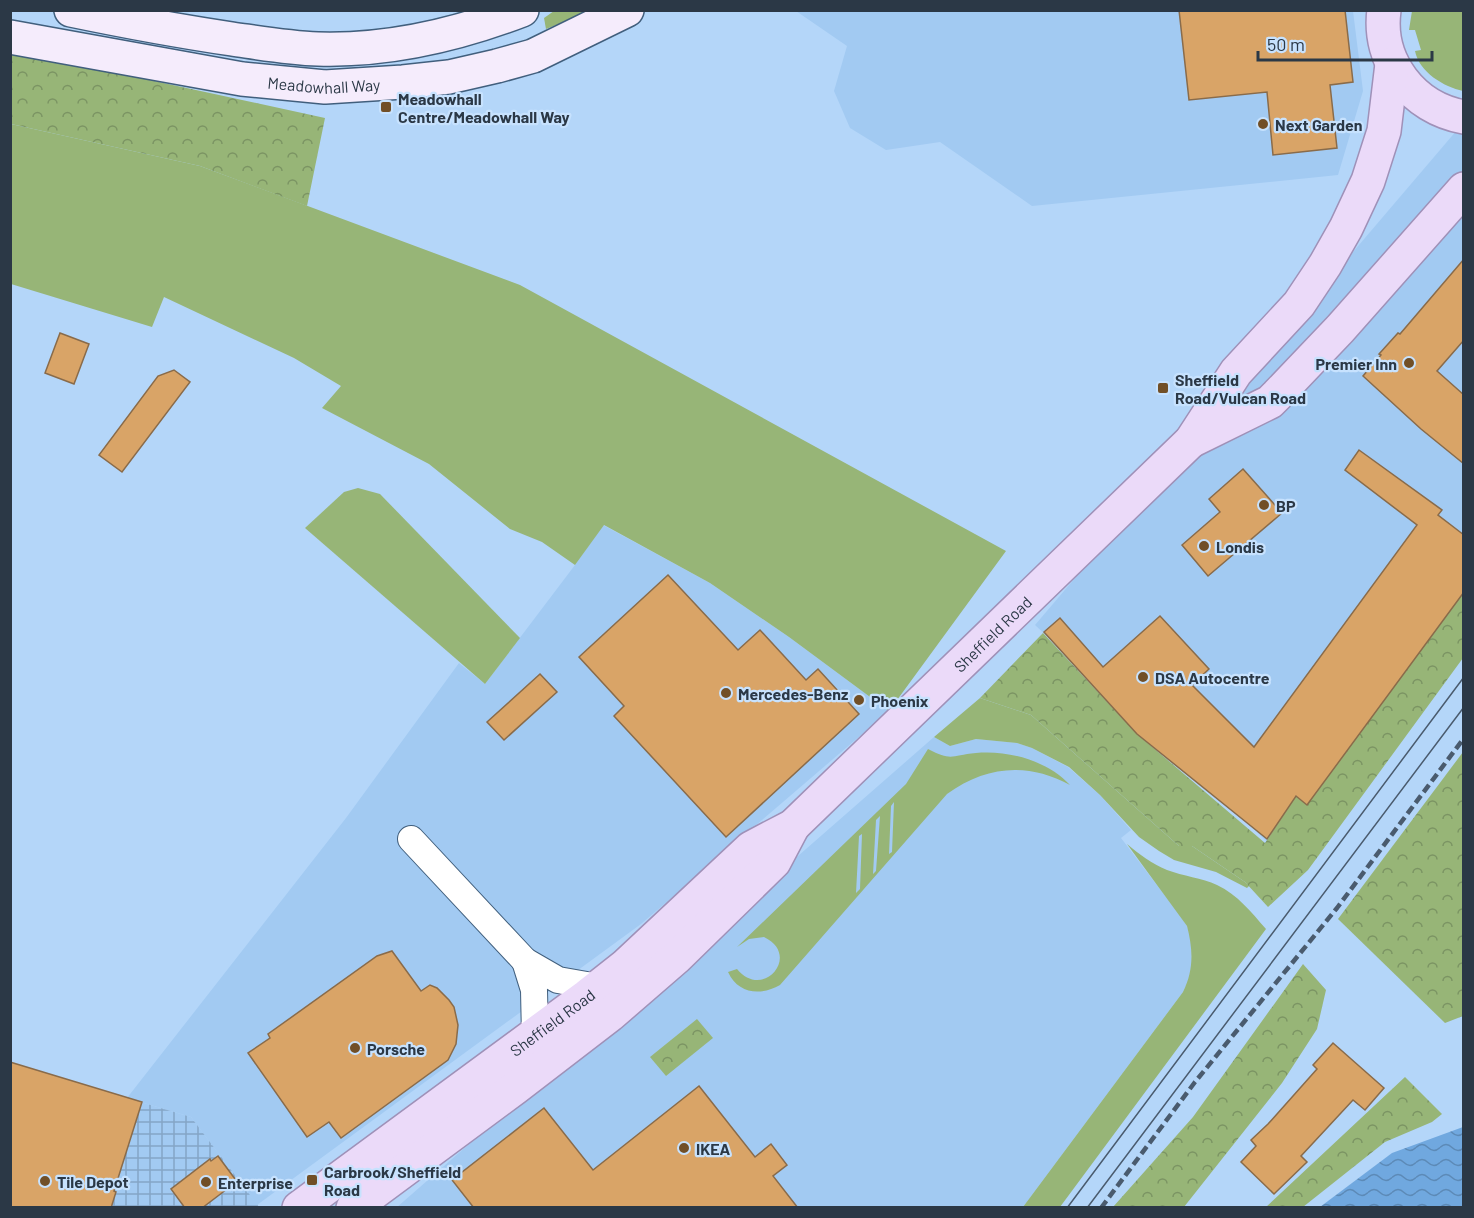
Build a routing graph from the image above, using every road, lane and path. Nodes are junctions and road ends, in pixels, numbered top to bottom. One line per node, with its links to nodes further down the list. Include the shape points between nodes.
1 (71, 10): 6 (street, Meadowhall Way)
2 (522, 10): 6 (street, Meadowhall Way, via 456,32 399,44 319,49)
3 (627, 10): 8 (street, Meadowhall Way, via 533,56 449,77 325,87)
4 (1384, 10): 7 (main road, via 1384,34)
5 (10, 37): 8 (street, Meadowhall Way)
6 (277, 46): 8 (street, via 264,63)
7 (1392, 64): 9 (main road, via 1412,92 1426,103); 11 (main road, via 1384,131 1368,181 1346,228 1299,304 1236,372)
8 (242, 79)
9 (1464, 117)
10 (1464, 189): 11 (main road, via 1340,330 1270,402)
11 (1191, 441): 12 (main road, Sheffield Road)
12 (793, 826): 15 (main road, Sheffield Road, via 751,848); 18 (main road, Sheffield Road, via 774,862 677,957 610,1015)
13 (411, 839): 14 (street)
14 (525, 961): 15 (street, via 558,980); 16 (street, via 534,990)
15 (598, 987): 16 (main road, Sheffield Road)
16 (534, 1036): 17 (main road, Sheffield Road)
17 (299, 1208)
18 (353, 1208)

